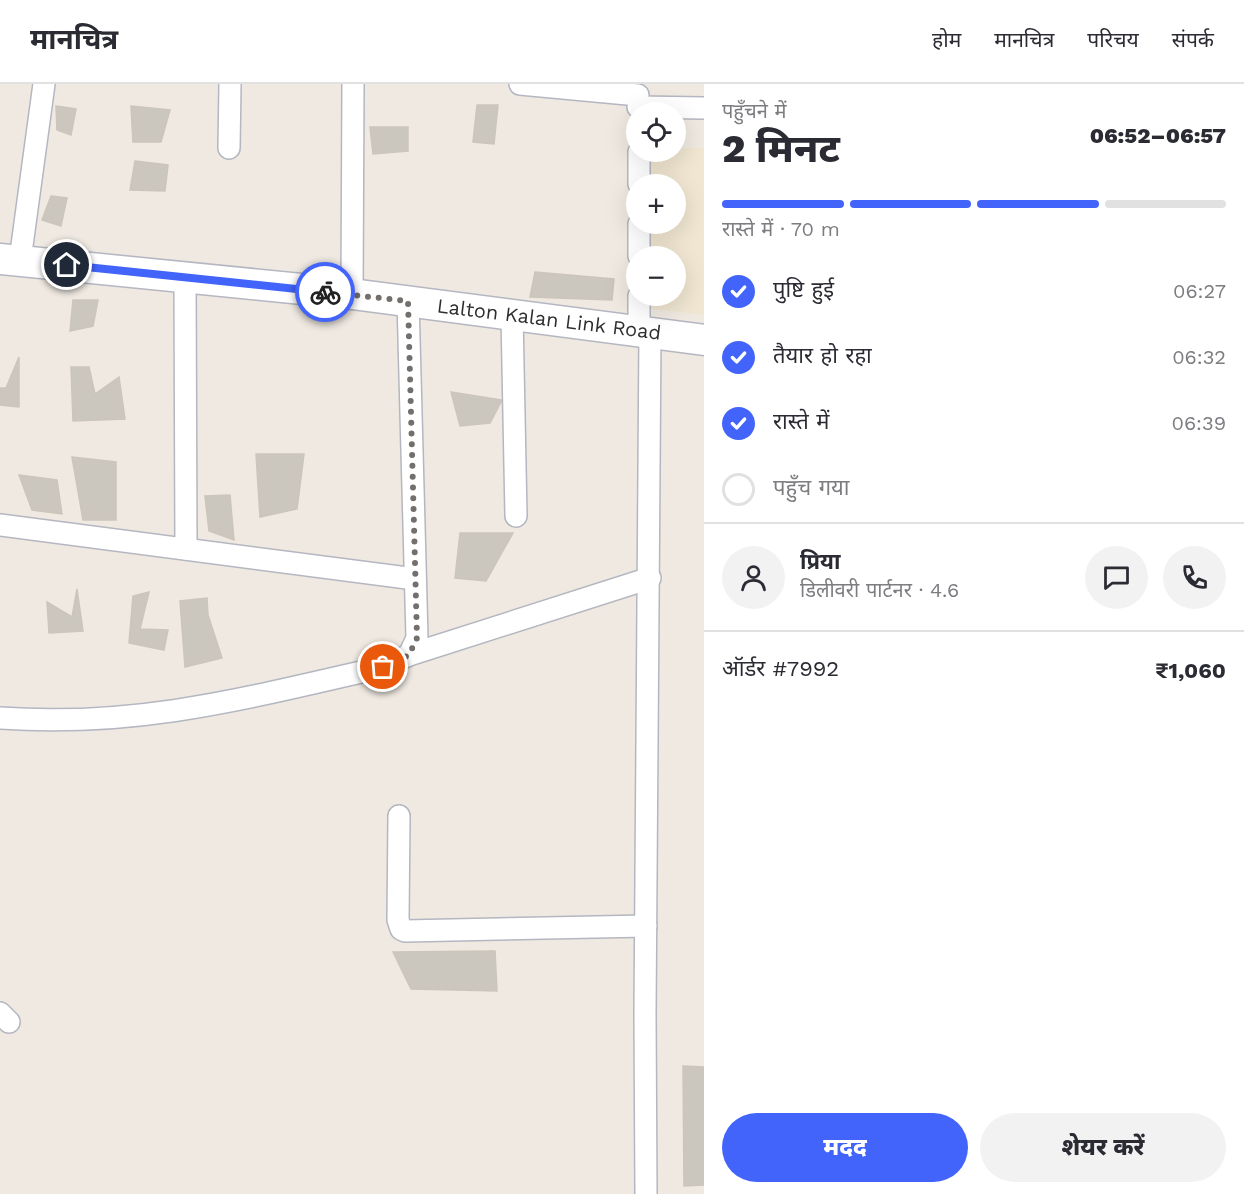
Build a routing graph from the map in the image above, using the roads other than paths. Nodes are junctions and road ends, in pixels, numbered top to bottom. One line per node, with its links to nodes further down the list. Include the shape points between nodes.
1 (44, 84): 8 (street)
2 (230, 84): 7 (street)
3 (353, 84): 10 (street)
4 (520, 84): 5 (street)
5 (638, 100): 6 (street)
6 (704, 108)
7 (229, 148)
8 (10, 260): 9 (street, Lalton Kalan Link Road)
9 (185, 277): 10 (street, Lalton Kalan Link Road); 18 (street)
10 (352, 294): 11 (street, Lalton Kalan Link Road)
11 (408, 301): 13 (street, Lalton Kalan Link Road); 20 (street)
12 (641, 306): 14 (street)
13 (512, 315): 14 (street, Lalton Kalan Link Road); 16 (street)
14 (645, 331): 15 (street, Lalton Kalan Link Road); 19 (street)
15 (704, 340)
16 (516, 516)
17 (0, 525): 18 (street)
18 (186, 549): 20 (street)
19 (650, 578): 21 (street); 24 (street)
20 (415, 579): 21 (street, via 417,638)
21 (409, 655): 22 (street, via 383,667 203,708 75,722)
22 (0, 718)
23 (399, 816): 24 (street, via 398,920 405,931)
24 (646, 926): 25 (street)
25 (646, 1194)

